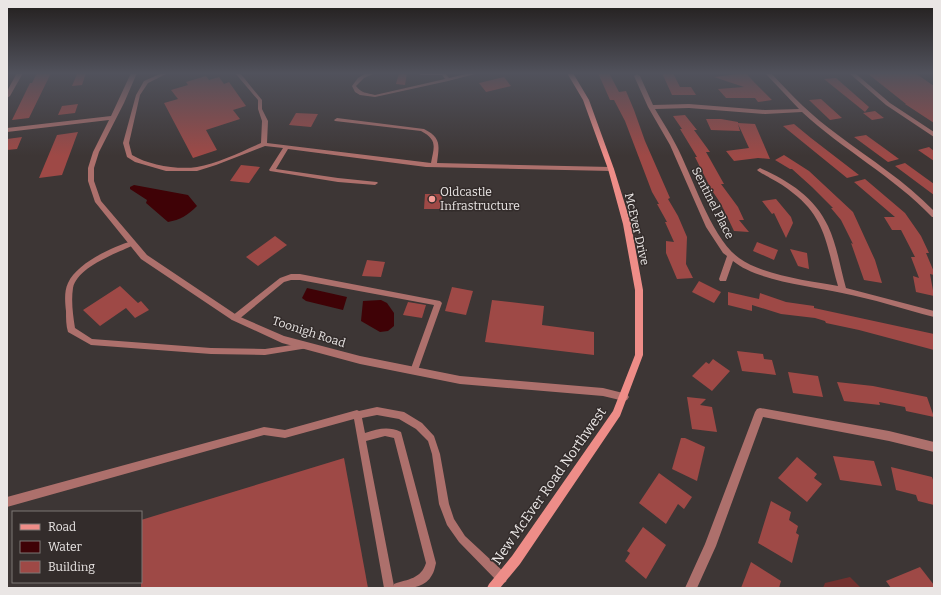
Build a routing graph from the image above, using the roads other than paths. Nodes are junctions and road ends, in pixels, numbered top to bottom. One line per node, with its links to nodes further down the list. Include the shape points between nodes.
1 (121, 101): 10 (street, Toonigh Road)
2 (137, 101): 14 (lane, via 126,143 129,156 137,161 166,168 197,169)
3 (260, 101): 14 (lane, via 264,121)
4 (586, 101): 17 (street, McEver Drive)
5 (648, 101): 8 (street, Sentinel Place)
6 (794, 101): 9 (street)
7 (884, 101): 13 (street)
8 (651, 107): 9 (street, via 689,106 765,112); 22 (street, Sentinel Place, via 672,145 710,227)
9 (803, 110): 20 (street, via 920,200)
10 (113, 118): 12 (street); 21 (street, Toonigh Road, via 96,152 91,168 91,180 98,202)
11 (337, 120): 16 (lane, via 422,130 431,134 437,143)
12 (7, 130)
13 (934, 135)
14 (264, 144): 15 (lane)
15 (286, 147): 16 (lane); 19 (lane, via 272,170)
16 (434, 165): 17 (lane)
17 (611, 169): 29 (street, McEver Drive, via 628,224 640,308 639,355)
18 (760, 170): 24 (street, via 792,188 824,225)
19 (375, 183)
20 (934, 215)
21 (132, 243): 26 (street, Toonigh Road, via 144,257); 27 (lane, via 84,268 71,284 71,330 91,342 211,351 265,352)
22 (731, 255): 23 (street); 24 (street, Sentinel Place, via 756,270 774,276)
23 (723, 279)
24 (843, 290): 25 (street, Sentinel Place)
25 (934, 314)
26 (235, 318): 27 (street, Toonigh Road, via 282,339); 28 (lane, via 282,280 300,276 438,303)
27 (307, 346): 28 (street, Toonigh Road)
28 (414, 371): 29 (street, Toonigh Road, via 460,380 603,392)
29 (624, 397): 34 (street, New McEver Road Northwest, via 617,414)
30 (357, 414): 31 (lane); 33 (lane, via 285,434 264,431); 34 (lane, via 377,410 401,415 419,426 431,439 450,522 462,539)
31 (361, 438): 35 (lane); 36 (lane, via 385,431 394,432 398,436 430,563 428,573 421,580)
32 (934, 447): 38 (street, via 760,412 710,546)
33 (7, 502)
34 (502, 578): 37 (street, New McEver Road Northwest)
35 (389, 588)
36 (398, 588)
37 (493, 588)
38 (691, 588)

